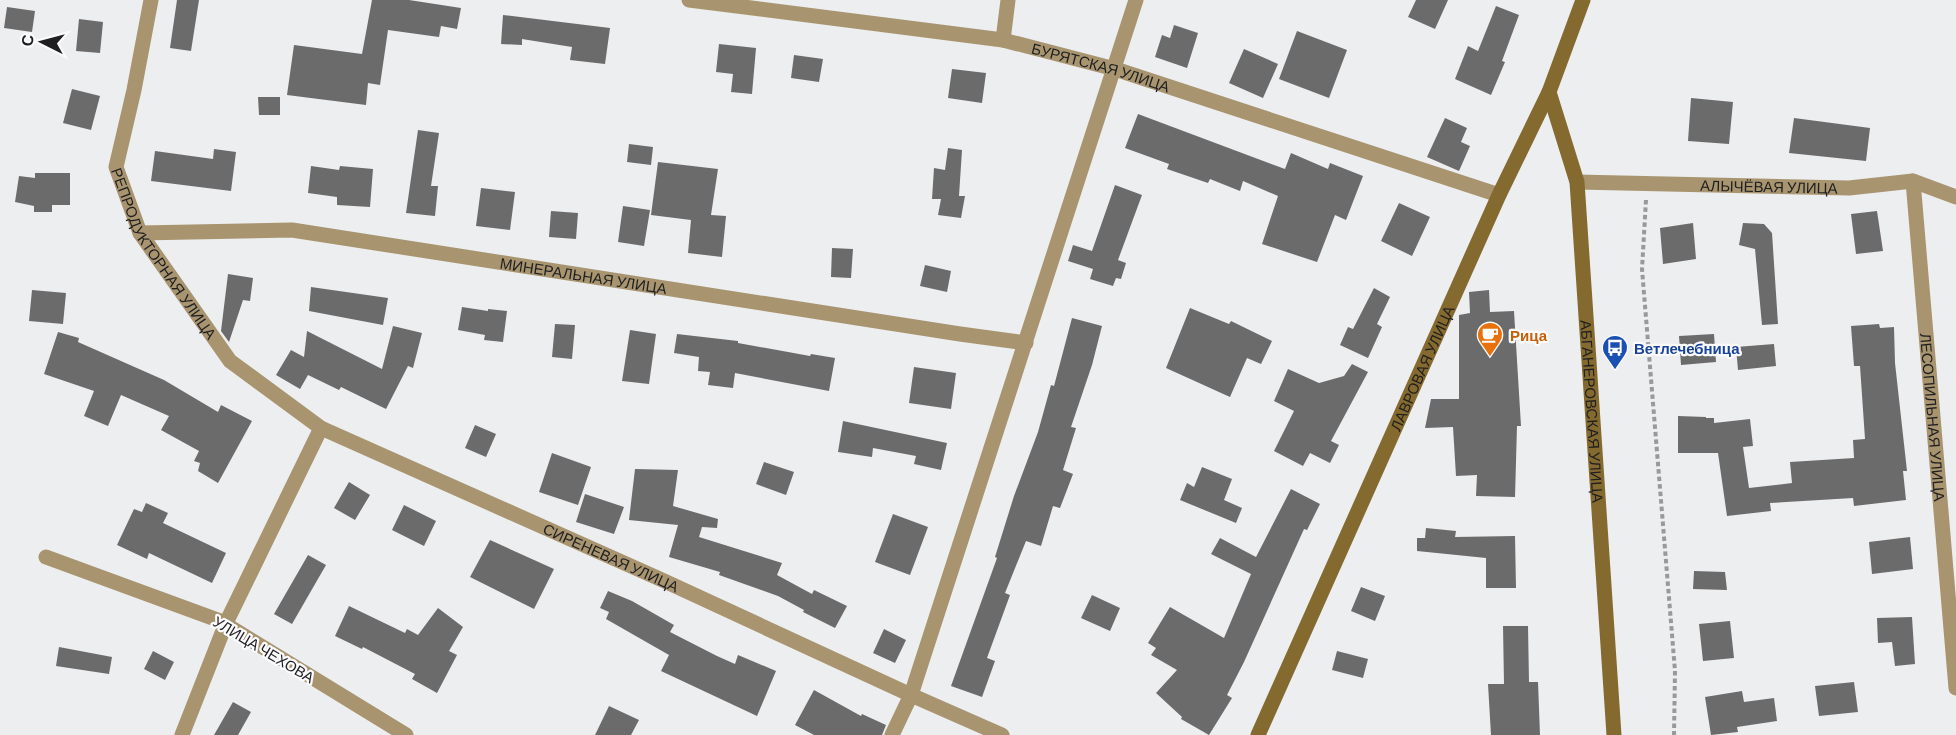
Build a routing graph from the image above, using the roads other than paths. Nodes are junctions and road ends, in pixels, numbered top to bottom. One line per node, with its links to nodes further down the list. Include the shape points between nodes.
1 (151, 0): 13 (street, РЕПРОДУКТОРНАЯ УЛИЦА, via 116,167)
2 (689, 0): 6 (street, БУРЯТСКАЯ УЛИЦА)
3 (1008, 0): 6 (street)
4 (1136, 0): 7 (street)
5 (1583, 0): 8 (street, ЛАВРОВАЯ УЛИЦА)
6 (1003, 40): 7 (street, БУРЯТСКАЯ УЛИЦА)
7 (1115, 69): 11 (street, БУРЯТСКАЯ УЛИЦА); 14 (street)
8 (1549, 92): 10 (street, АБГАНЕРОВСКАЯ УЛИЦА); 11 (street, ЛАВРОВАЯ УЛИЦА)
9 (1913, 181): 10 (street, АЛЫЧЁВАЯ УЛИЦА, via 1849,188); 12 (street, АЛЫЧЁВАЯ УЛИЦА); 19 (street, ЛЕСОПИЛЬНАЯ УЛИЦА)
10 (1577, 182): 26 (street, АБГАНЕРОВСКАЯ УЛИЦА)
11 (1499, 195): 25 (street, ЛАВРОВАЯ УЛИЦА)
12 (1956, 197)
13 (140, 232): 14 (street, МИНЕРАЛЬНАЯ УЛИЦА, via 292,230); 15 (street, РЕПРОДУКТОРНАЯ УЛИЦА)
14 (1026, 343): 20 (street)
15 (230, 361): 16 (street, СИРЕНЕВАЯ УЛИЦА)
16 (321, 428): 18 (street); 20 (street, СИРЕНЕВАЯ УЛИЦА)
17 (46, 557): 18 (street, УЛИЦА ЧЕХОВА)
18 (226, 623): 21 (street); 22 (street, УЛИЦА ЧЕХОВА)
19 (1956, 688)
20 (911, 695): 23 (street); 24 (street, СИРЕНЕВАЯ УЛИЦА)
21 (182, 735)
22 (406, 735)
23 (892, 735)
24 (1002, 735)
25 (1258, 735)
26 (1614, 735)

